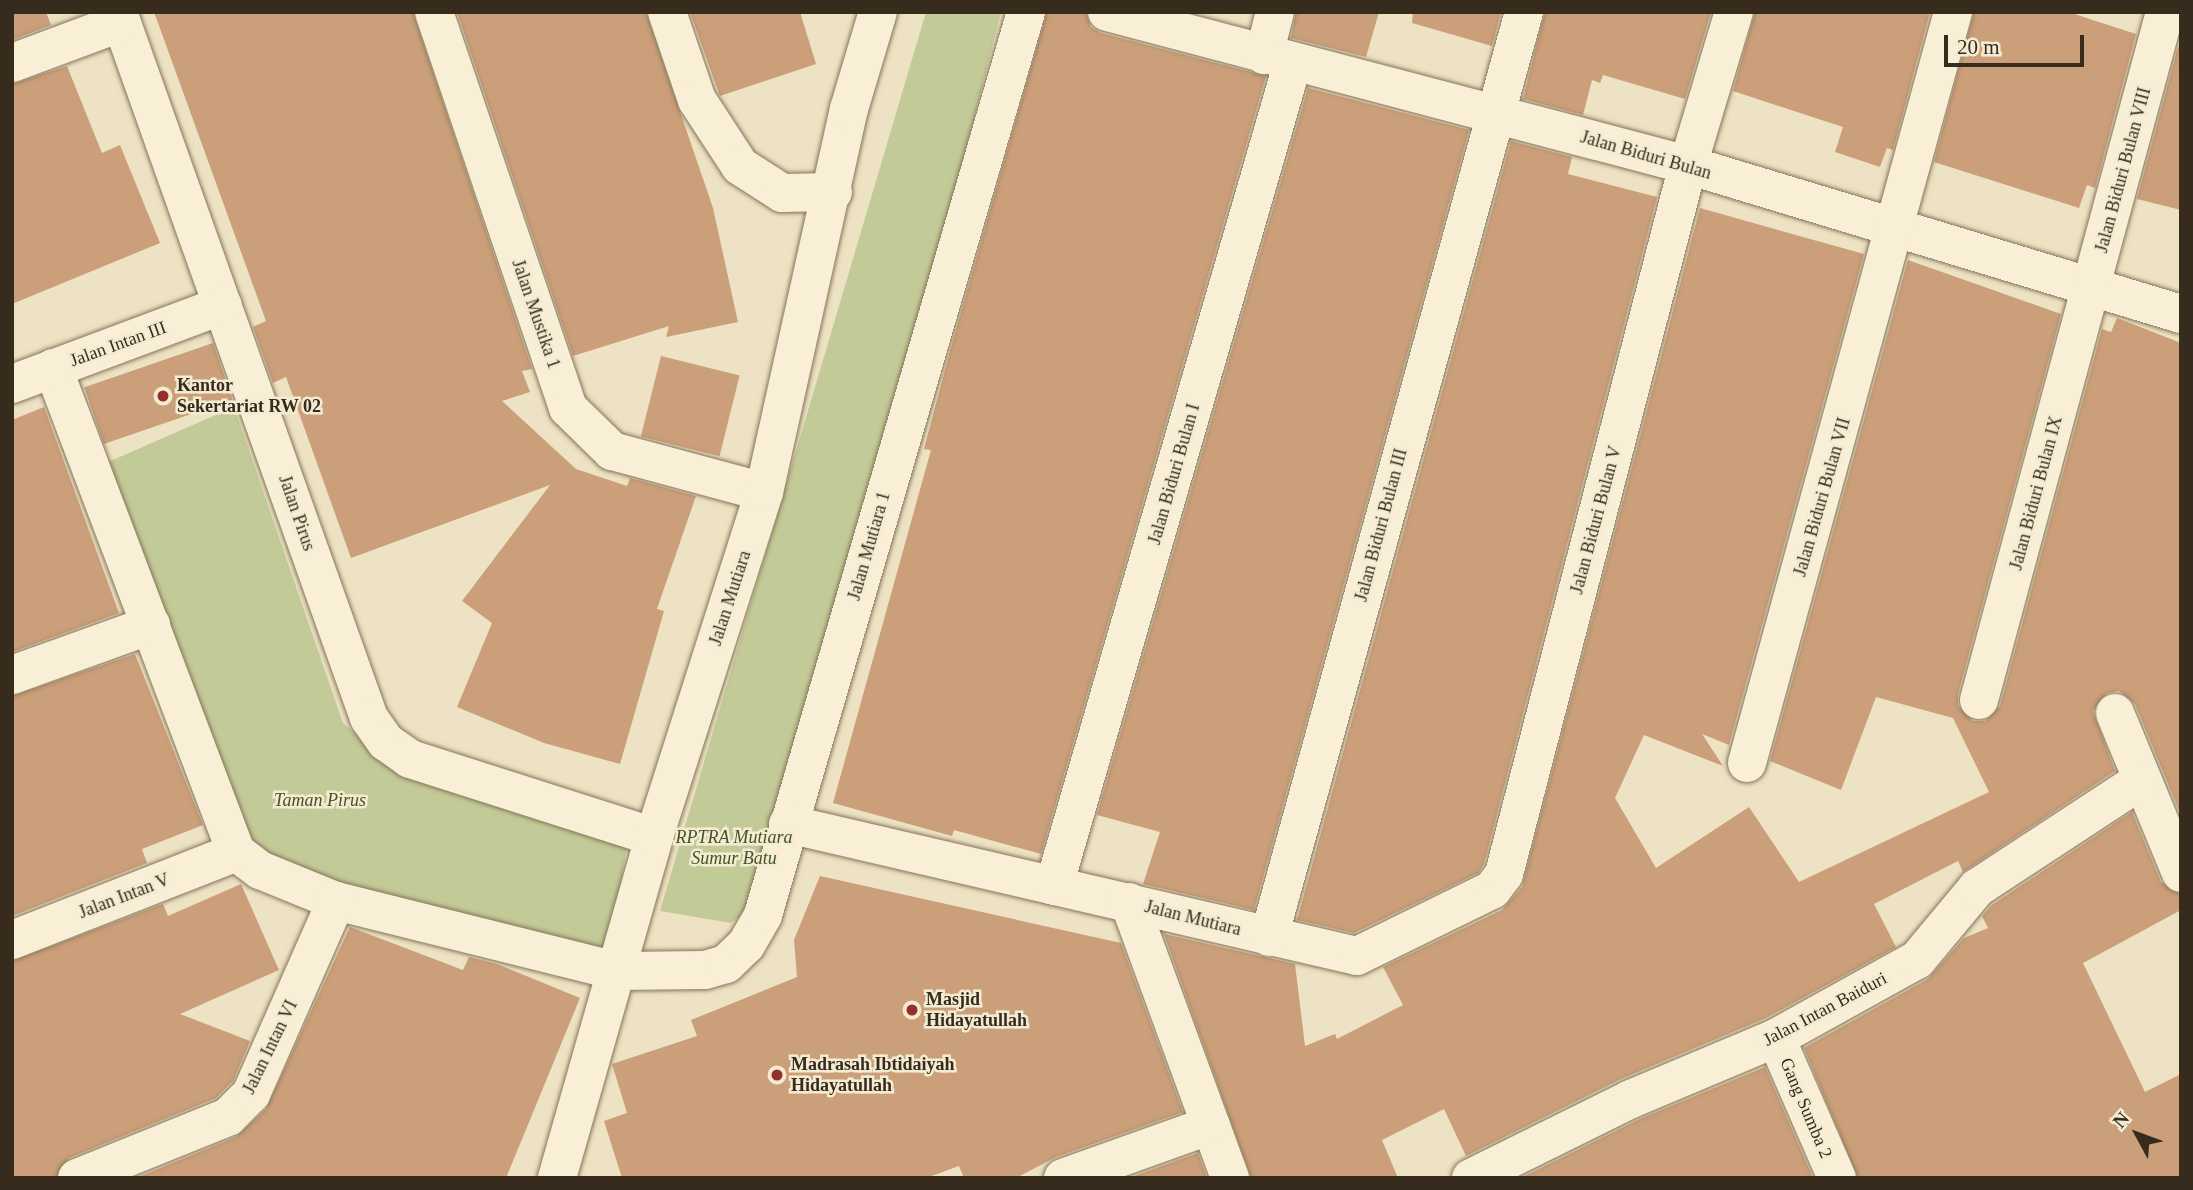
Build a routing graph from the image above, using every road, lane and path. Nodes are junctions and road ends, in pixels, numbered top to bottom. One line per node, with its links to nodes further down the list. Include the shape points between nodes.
1 (434, 12): 23 (street, Jalan Mustika 1, via 568,408 612,451)
2 (667, 12): 16 (street, via 697,100 740,166 782,193)
3 (878, 12): 16 (street, Jalan Mutiara, via 849,109)
4 (1026, 12): 30 (street, Jalan Mutiara 1)
5 (1107, 12): 12 (street, Jalan Biduri Bulan)
6 (1275, 12): 12 (street, Jalan Biduri Bulan I)
7 (1524, 12): 14 (street, Jalan Biduri Bulan III)
8 (1734, 12): 15 (street, Jalan Biduri Bulan V)
9 (1953, 12): 17 (street, Jalan Biduri Bulan VII)
10 (2165, 12): 18 (street, Jalan Biduri Bulan VIII)
11 (120, 17): 13 (street); 19 (street, Jalan Pirus)
12 (1279, 58): 14 (street, Jalan Biduri Bulan); 35 (street, Jalan Biduri Bulan I)
13 (12, 62)
14 (1492, 113): 15 (street, Jalan Biduri Bulan); 38 (street, Jalan Biduri Bulan III)
15 (1688, 166): 17 (street, Jalan Biduri Bulan); 34 (street, Jalan Biduri Bulan V)
16 (833, 192): 23 (street, Jalan Mutiara)
17 (1896, 232): 18 (street, Jalan Biduri Bulan); 28 (street, Jalan Biduri Bulan VII)
18 (2092, 287): 20 (street, Jalan Biduri Bulan); 26 (street, Jalan Biduri Bulan IX)
19 (223, 305): 21 (street, Jalan Intan III); 31 (street, Jalan Pirus, via 369,718 386,743 410,759)
20 (2181, 314)
21 (54, 368): 22 (street, Jalan Intan III); 24 (street)
22 (12, 384)
23 (764, 492): 31 (street, Jalan Mutiara)
24 (151, 625): 25 (street); 32 (street)
25 (12, 675)
26 (1979, 700)
27 (2115, 713): 29 (street)
28 (1747, 763)
29 (2140, 781): 33 (street); 41 (street, Jalan Intan Baiduri, via 1978,888 1917,960)
30 (788, 824): 35 (street, Jalan Mutiara); 40 (street, Jalan Mutiara 1, via 763,915 746,945 726,964 705,970)
31 (654, 836): 40 (street, Jalan Mutiara)
32 (236, 852): 36 (street, Jalan Mutiara 1, via 260,870); 39 (street, Jalan Intan V)
33 (2181, 873)
34 (1504, 874): 38 (street, Jalan Mutiara, via 1480,900 1370,954)
35 (1054, 886): 37 (street, Jalan Mutiara)
36 (337, 901): 40 (street, Jalan Mutiara 1); 44 (street, Jalan Intan VI, via 251,1094 228,1117)
37 (1129, 902): 38 (street, Jalan Mutiara); 42 (street)
38 (1269, 937)
39 (12, 940)
40 (616, 971): 45 (street, Jalan Mutiara)
41 (1776, 1038): 43 (street, Jalan Intan Baiduri, via 1630,1099); 49 (street, Gang Sumba 2)
42 (1210, 1125): 46 (street); 47 (street)
43 (1510, 1170): 48 (street, Jalan Intan Baiduri)
44 (77, 1178)
45 (557, 1178)
46 (1063, 1178)
47 (1230, 1178)
48 (1471, 1178)
49 (1837, 1178)

